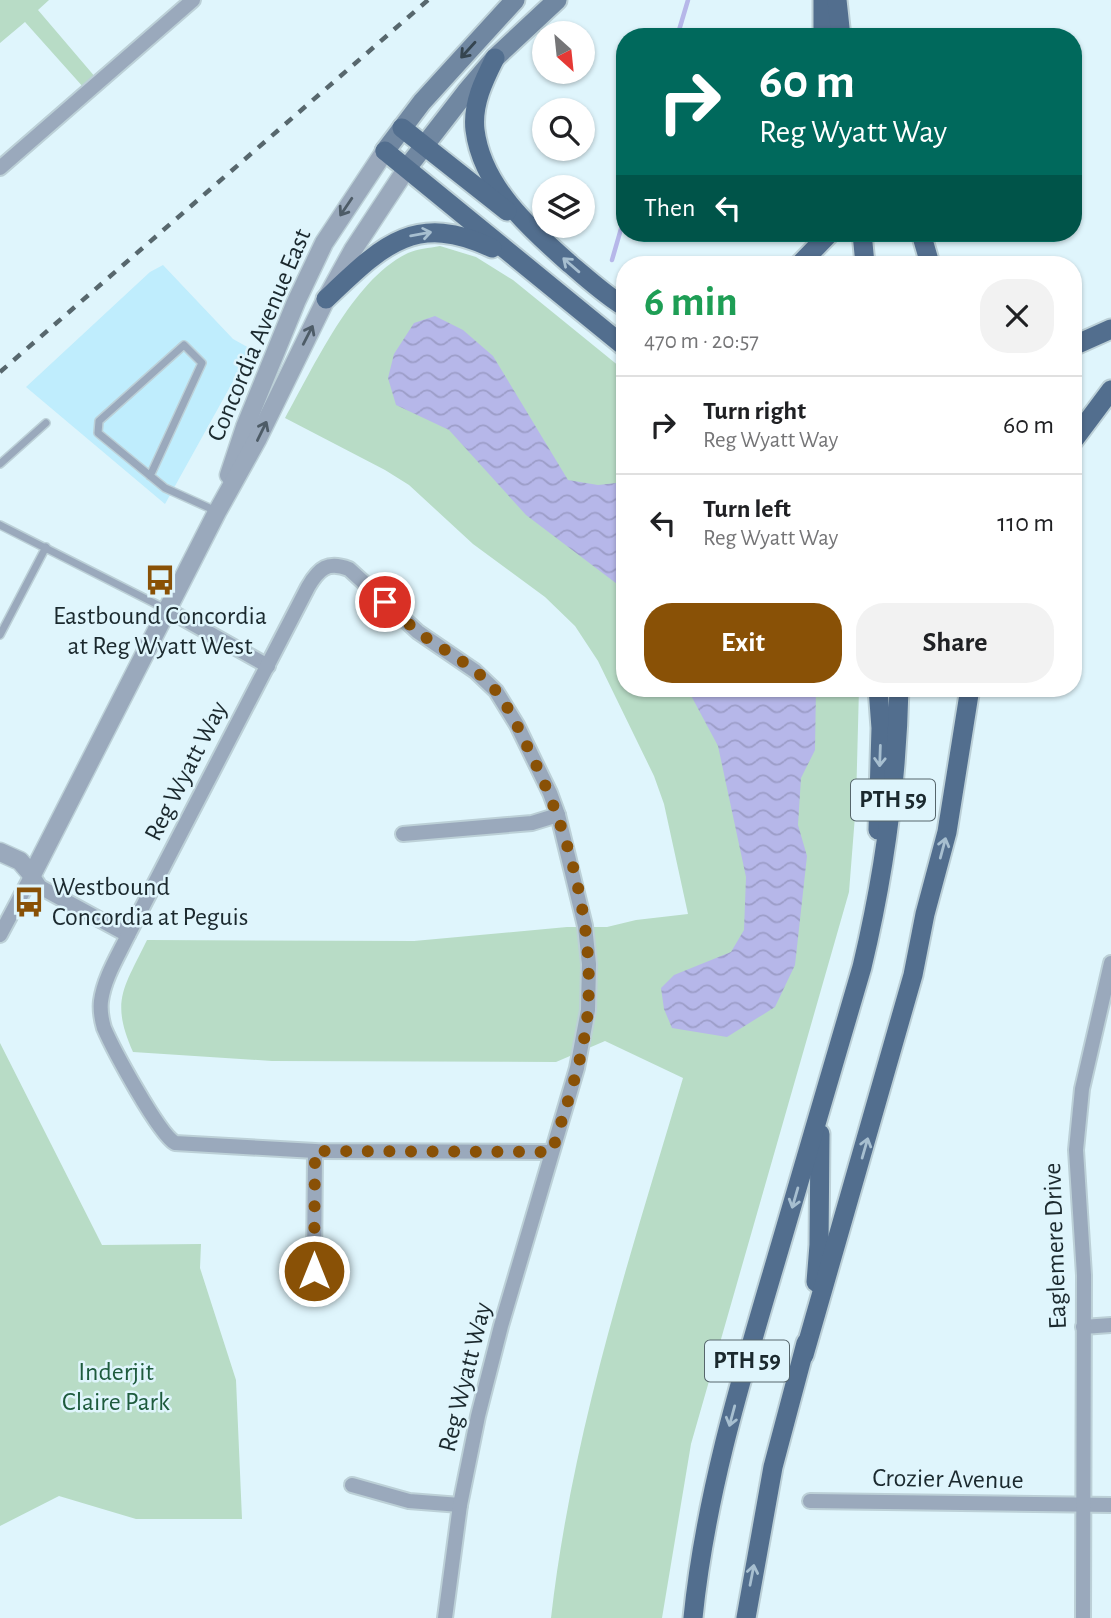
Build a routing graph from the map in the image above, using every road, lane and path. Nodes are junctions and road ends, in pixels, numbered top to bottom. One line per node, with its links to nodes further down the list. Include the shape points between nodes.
1 (192, 0): 12 (street)
2 (515, 0): 9 (main road, one-way to 9)
3 (557, 0): 8 (main road)
4 (823, 0): 6 (main road)
5 (837, 0): 7 (main road)
6 (823, 28)
7 (840, 28)
8 (495, 58): 10 (main road); 14 (main road, via 479,94 475,128 493,178)
9 (402, 128): 10 (main road); 11 (main road)
10 (423, 145): 13 (main road); 14 (main road)
11 (385, 151): 13 (main road); 28 (street, Concordia Avenue East, one-way to 28, via 335,224 301,290 244,427)
12 (0, 168)
13 (407, 168): 17 (main road); 18 (street, Concordia Avenue East)
14 (530, 229): 19 (main road, one-way to 14)
15 (821, 242): 16 (main road)
16 (808, 256)
17 (515, 259): 18 (main road, one-way to 17, via 374,256 409,236 432,231 454,233); 21 (main road)
18 (326, 299): 28 (street, Concordia Avenue East, one-way to 18)
19 (616, 302)
20 (1111, 329): 22 (main road)
21 (616, 341)
22 (1082, 342)
23 (1111, 390): 25 (main road)
24 (46, 423): 26 (lane)
25 (1082, 429)
26 (0, 464)
27 (150, 476): 27 (lane, via 98,433 99,421 184,345 202,363); 28 (lane)
28 (217, 512): 31 (street, Concordia Avenue East)
29 (0, 525): 30 (lane)
30 (46, 547): 31 (lane); 32 (lane)
31 (168, 610): 33 (street); 40 (street, Concordia Avenue East)
32 (0, 635)
33 (268, 666): 37 (street, Reg Wyatt Way, via 313,578 324,567 337,564 349,569 418,632 496,691 535,760); 43 (street, Reg Wyatt Way)
34 (879, 697): 41 (main road, one-way to 41)
35 (899, 697): 41 (main road, PTH 59, via 891,813)
36 (969, 697): 51 (main road, one-way to 36, via 913,975 947,832)
37 (558, 815): 38 (street, via 532,823); 47 (street, Reg Wyatt Way, via 586,926 589,965 588,1010 577,1068)
38 (403, 834)
39 (0, 852): 40 (street, via 20,861)
40 (32, 875): 42 (street, Concordia Avenue East); 43 (street, via 40,887)
41 (876, 911): 45 (main road, PTH 59)
42 (0, 935)
43 (128, 935): 46 (street, Reg Wyatt Way, via 101,1002 103,1025 167,1139 183,1145)
44 (1111, 962): 50 (street, Eaglemere Drive, via 1082,1089 1076,1150)
45 (821, 1109): 51 (main road, PTH 59, via 818,1262); 58 (main road, PTH 59, one-way to 58, via 720,1459)
46 (315, 1151): 47 (street, Reg Wyatt Way); 48 (street)
47 (552, 1152): 54 (street, Reg Wyatt Way, via 488,1378)
48 (314, 1271)
49 (1111, 1325): 50 (street)
50 (1083, 1327): 55 (street, Eaglemere Drive)
51 (804, 1355): 59 (main road, PTH 59, one-way to 51, via 773,1467)
52 (352, 1485): 54 (street, via 409,1502)
53 (810, 1501): 55 (street, Crozier Avenue)
54 (460, 1505): 57 (street, Reg Wyatt Way)
55 (1084, 1505): 56 (street); 60 (street, Eaglemere Drive)
56 (1111, 1505)
57 (445, 1618)
58 (693, 1618)
59 (746, 1618)
60 (1083, 1618)

